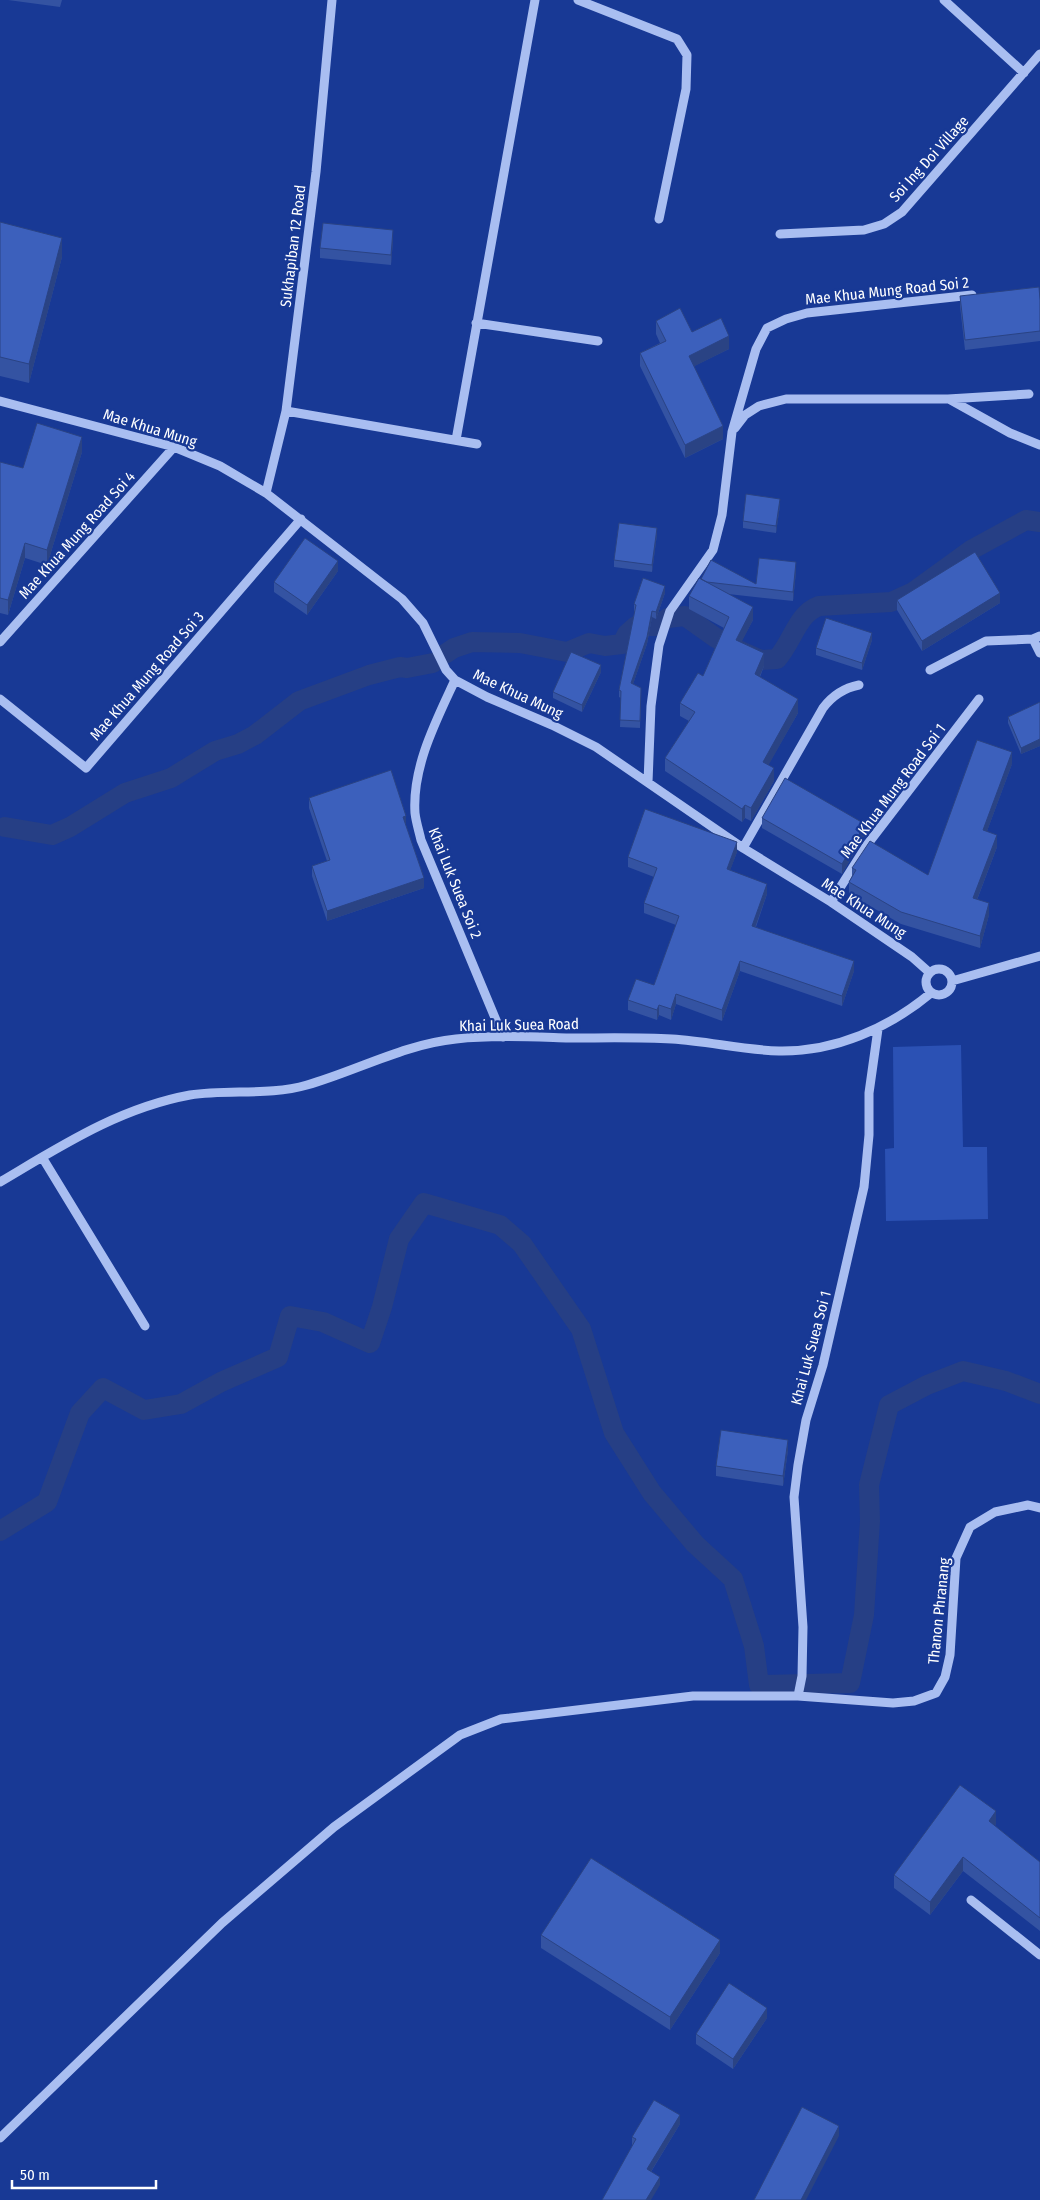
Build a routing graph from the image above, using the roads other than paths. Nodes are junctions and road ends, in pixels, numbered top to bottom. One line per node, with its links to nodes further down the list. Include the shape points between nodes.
1 (332, 0): 15 (street, Sukhapiban 12 Road, via 316,172)
2 (536, 0): 10 (street)
3 (578, 0): 7 (street, via 677,39 688,55 686,89)
4 (944, 0): 6 (street)
5 (1040, 54): 6 (street, Soi Ing Doi Village)
6 (1024, 72): 8 (street, Soi Ing Doi Village, via 902,212 884,224 864,230)
7 (660, 219)
8 (780, 234)
9 (982, 294): 16 (street, Mae Khua Mung Road Soi 2, via 807,313 767,328 756,349)
10 (476, 323): 11 (street); 17 (street)
11 (598, 341)
12 (1029, 394): 13 (street)
13 (948, 399): 16 (street, via 786,399 759,406 745,415); 19 (street, via 1010,433)
14 (0, 401): 20 (street, Mae Khua Mung)
15 (286, 411): 17 (street); 21 (street, Sukhapiban 12 Road)
16 (732, 432): 31 (street, Mae Khua Mung Road Soi 2, via 722,515 713,550 670,611 659,645 651,706)
17 (456, 440): 18 (street)
18 (477, 444)
19 (1040, 445)
20 (174, 446): 21 (street, Mae Khua Mung, via 220,466); 24 (street, Mae Khua Mung Road Soi 4)
21 (266, 493): 22 (street, Mae Khua Mung)
22 (301, 518): 27 (street, Mae Khua Mung, via 402,599 423,623 446,670); 29 (street, Mae Khua Mung Road Soi 3, via 86,768)
23 (1037, 637): 25 (street); 26 (street, via 986,641)
24 (0, 642)
25 (1040, 652)
26 (930, 670)
27 (455, 680): 31 (street, Mae Khua Mung, via 596,747); 39 (street, Khai Luk Suea Soi 2, via 422,758 415,814 420,840)
28 (859, 684): 32 (street, via 839,693 823,708)
29 (0, 699)
30 (979, 699): 33 (street, Mae Khua Mung Road Soi 1, via 867,845)
31 (648, 782): 32 (street, Mae Khua Mung)
32 (743, 848): 33 (street, Mae Khua Mung)
33 (832, 902): 35 (street, Mae Khua Mung, via 912,957)
34 (1040, 956): 36 (street)
35 (930, 974): 36 (street, via 936,970 945,971); 37 (street, via 926,985)
36 (952, 981): 37 (street, via 945,994)
37 (931, 993): 38 (street, Khai Luk Suea Road)
38 (878, 1029): 39 (street, Khai Luk Suea Road, via 834,1044 779,1051 672,1039); 44 (street, Khai Luk Suea Soi 1, via 869,1093 864,1187 823,1365 806,1420 794,1497 803,1627 802,1676)
39 (503, 1036): 40 (street, Khai Luk Suea Road, via 455,1039 415,1048 286,1090 191,1095 131,1111 88,1130)
40 (42, 1157): 41 (street, Khai Luk Suea Road); 42 (street)
41 (0, 1182)
42 (145, 1326)
43 (1040, 1508): 44 (street, Thanon Phranang, via 1028,1505 995,1512 970,1527 956,1558 950,1655 945,1677 936,1693 914,1701 893,1703)
44 (798, 1696): 47 (street, via 693,1696 501,1719 460,1734 334,1827 222,1923)
45 (971, 1900): 46 (street)
46 (1040, 1955)
47 (0, 2138)

